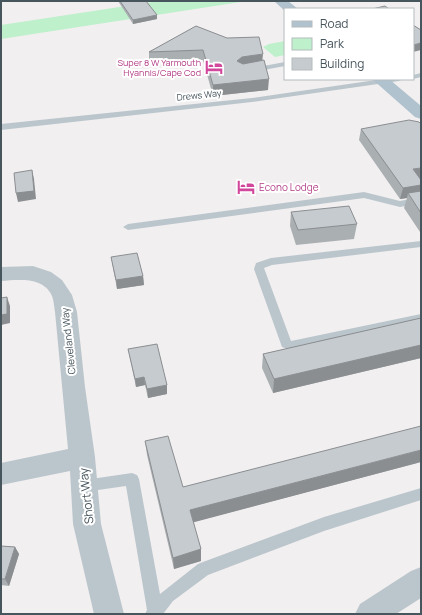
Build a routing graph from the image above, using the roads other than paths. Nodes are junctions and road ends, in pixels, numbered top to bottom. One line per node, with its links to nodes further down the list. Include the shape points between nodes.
1 (280, 1): 2 (main road)
2 (290, 8)
3 (284, 64): 4 (lane)
4 (242, 71)
5 (382, 80): 6 (main road); 7 (lane, Drews Way, via 252,100)
6 (421, 114)
7 (1, 127)
8 (421, 200): 9 (lane, via 400,204 364,195)
9 (128, 227)
10 (421, 244): 12 (lane, via 271,262 260,266 259,269 286,344 290,346)
11 (1, 274): 13 (street, Cleveland Way, via 33,273 55,285 62,295)
12 (421, 318)
13 (82, 457): 14 (street, Short Way); 15 (street, Short Way)
14 (1, 474)
15 (84, 486): 18 (lane, via 132,479); 19 (street, Short Way, via 88,524)
16 (421, 494): 18 (lane, via 324,524 203,569 168,596)
17 (421, 581): 20 (street)
18 (154, 612)
19 (109, 614)
20 (370, 614)

